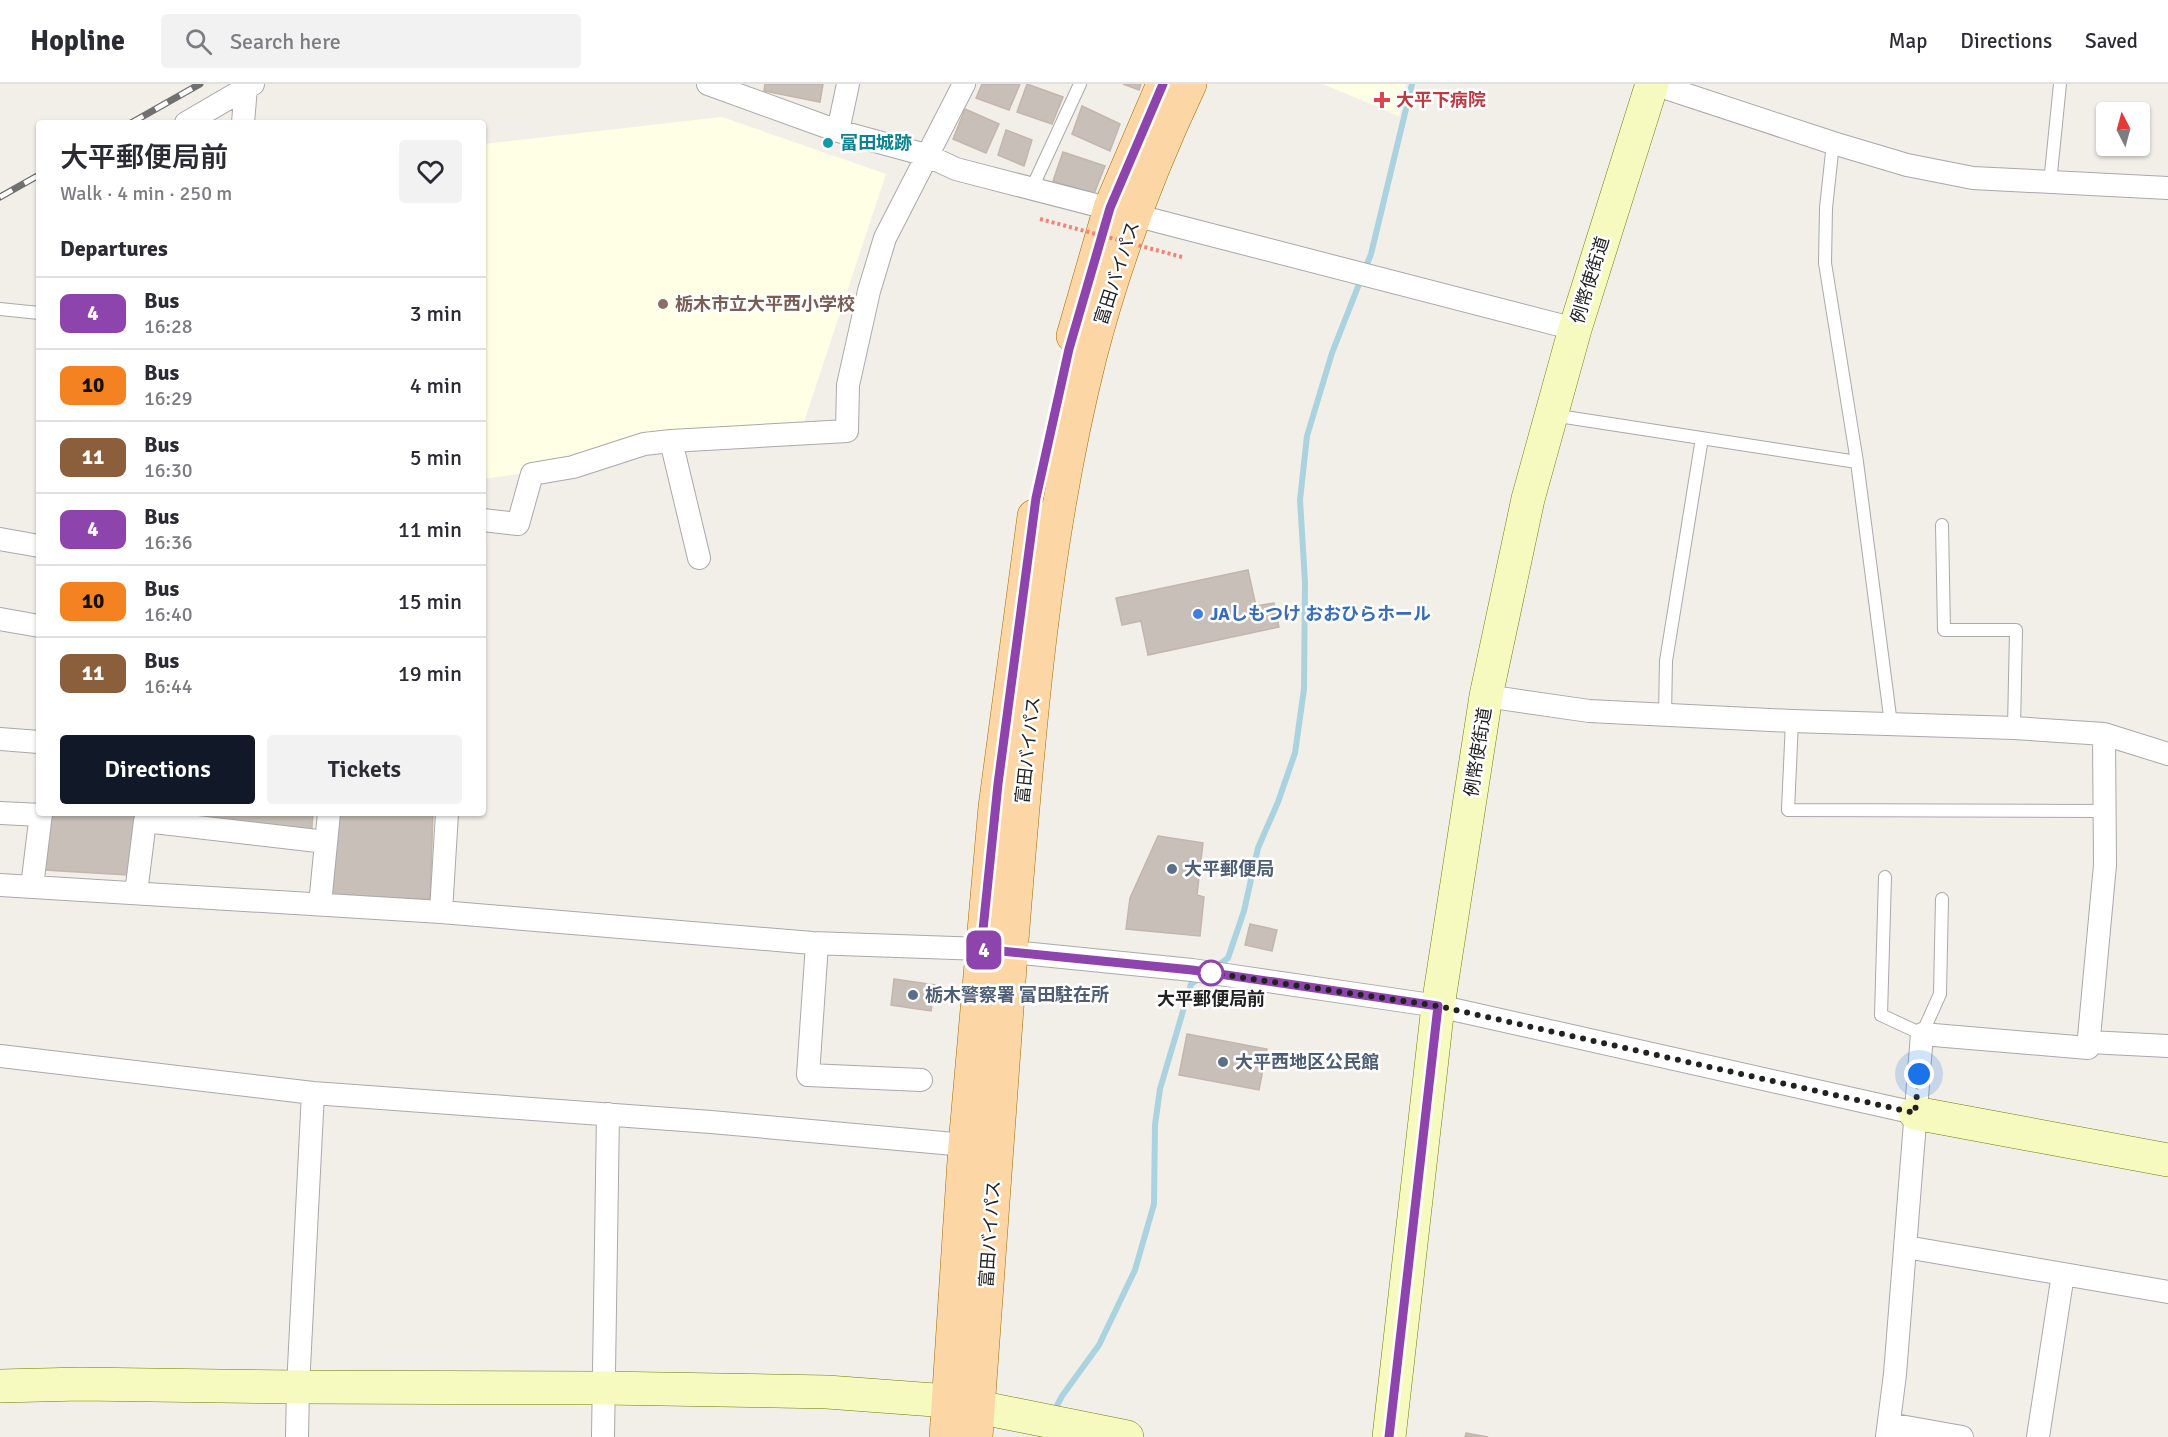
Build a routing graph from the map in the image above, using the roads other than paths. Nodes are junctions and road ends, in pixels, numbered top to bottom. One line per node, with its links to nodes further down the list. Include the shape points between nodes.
1 (708, 84): 12 (street)
2 (848, 84): 12 (street)
3 (964, 84): 14 (street)
4 (1080, 84): 16 (lane)
5 (1162, 84): 18 (main road, 富田バイパス)
6 (1190, 84): 18 (main road, 富田バイパス)
7 (1653, 84): 13 (street); 21 (street, 例幣使街道)
8 (2060, 84): 15 (lane)
9 (250, 86): 10 (street); 11 (street)
10 (191, 120)
11 (244, 120)
12 (838, 131): 14 (street)
13 (1833, 143): 15 (street, via 1907,165 1973,178); 25 (lane, via 1825,263)
14 (926, 155): 16 (street, via 956,169); 24 (street, via 885,238 869,291 848,385 847,431)
15 (2050, 183): 17 (street)
16 (1032, 188): 18 (street)
17 (2168, 188)
18 (1123, 211): 21 (street); 57 (main road, 富田バイパス, via 1069,349 1036,498 996,796)
19 (0, 309): 20 (lane)
20 (36, 313)
21 (1575, 329): 22 (street, 例幣使街道)
22 (1551, 415): 23 (lane); 33 (street, 例幣使街道, via 1528,499)
23 (1702, 438): 25 (lane); 34 (lane, via 1666,661)
24 (671, 441): 26 (street, via 644,444 573,467 532,474 518,524); 30 (street)
25 (1857, 462): 36 (lane)
26 (486, 520)
27 (1942, 525): 37 (lane, via 1944,630 2016,630)
28 (0, 539): 29 (street)
29 (36, 545)
30 (699, 558)
31 (0, 619): 32 (street)
32 (36, 625)
33 (1486, 696): 34 (street, via 1589,711); 58 (street, 例幣使街道)
34 (1665, 716): 35 (street)
35 (1791, 721): 36 (street); 42 (lane, via 1788,810)
36 (1891, 724): 37 (street)
37 (2014, 728): 38 (street)
38 (2104, 734): 41 (street); 42 (street)
39 (0, 739): 40 (street)
40 (36, 742)
41 (2168, 754)
42 (2104, 811): 60 (street, via 2105,865)
43 (0, 813): 44 (street)
44 (36, 814)
45 (41, 816): 51 (street)
46 (329, 816): 48 (street)
47 (447, 816): 55 (street)
48 (326, 842): 52 (street, via 145,821); 54 (street)
49 (1885, 877): 59 (lane, via 1881,1014)
50 (0, 885): 51 (street)
51 (32, 887): 52 (street)
52 (136, 893): 54 (street)
53 (1942, 899): 59 (lane, via 1940,994)
54 (320, 904): 55 (street)
55 (441, 912): 56 (street)
56 (817, 944): 57 (street); 63 (street, via 808,1075)
57 (996, 951): 58 (street, via 1192,970); 67 (main road, 富田バイパス); 75 (main road, 富田バイパス, via 999,1087)
58 (1438, 1006): 65 (street); 81 (street, 例幣使街道)
59 (1923, 1034): 60 (street, via 2088,1048); 65 (street)
60 (2089, 1042): 61 (street)
61 (2168, 1046)
62 (0, 1056): 64 (street)
63 (921, 1080)
64 (313, 1093): 66 (street); 73 (street)
65 (1915, 1113): 68 (street); 69 (street)
66 (608, 1114): 67 (street); 74 (street)
67 (965, 1144): 75 (main road, 富田バイパス)
68 (2168, 1161)
69 (1906, 1247): 70 (street); 76 (street)
70 (2063, 1274): 71 (street); 83 (street)
71 (2168, 1292)
72 (0, 1386): 73 (street)
73 (298, 1387): 74 (street); 77 (street)
74 (604, 1388): 75 (street, via 827,1392); 78 (street)
75 (968, 1415): 79 (main road, 富田バイパス); 80 (street)
76 (1888, 1431): 82 (street)
77 (297, 1437)
78 (603, 1437)
79 (946, 1437)
80 (1127, 1437)
81 (1389, 1437)
82 (1962, 1437)
83 (2038, 1437)

